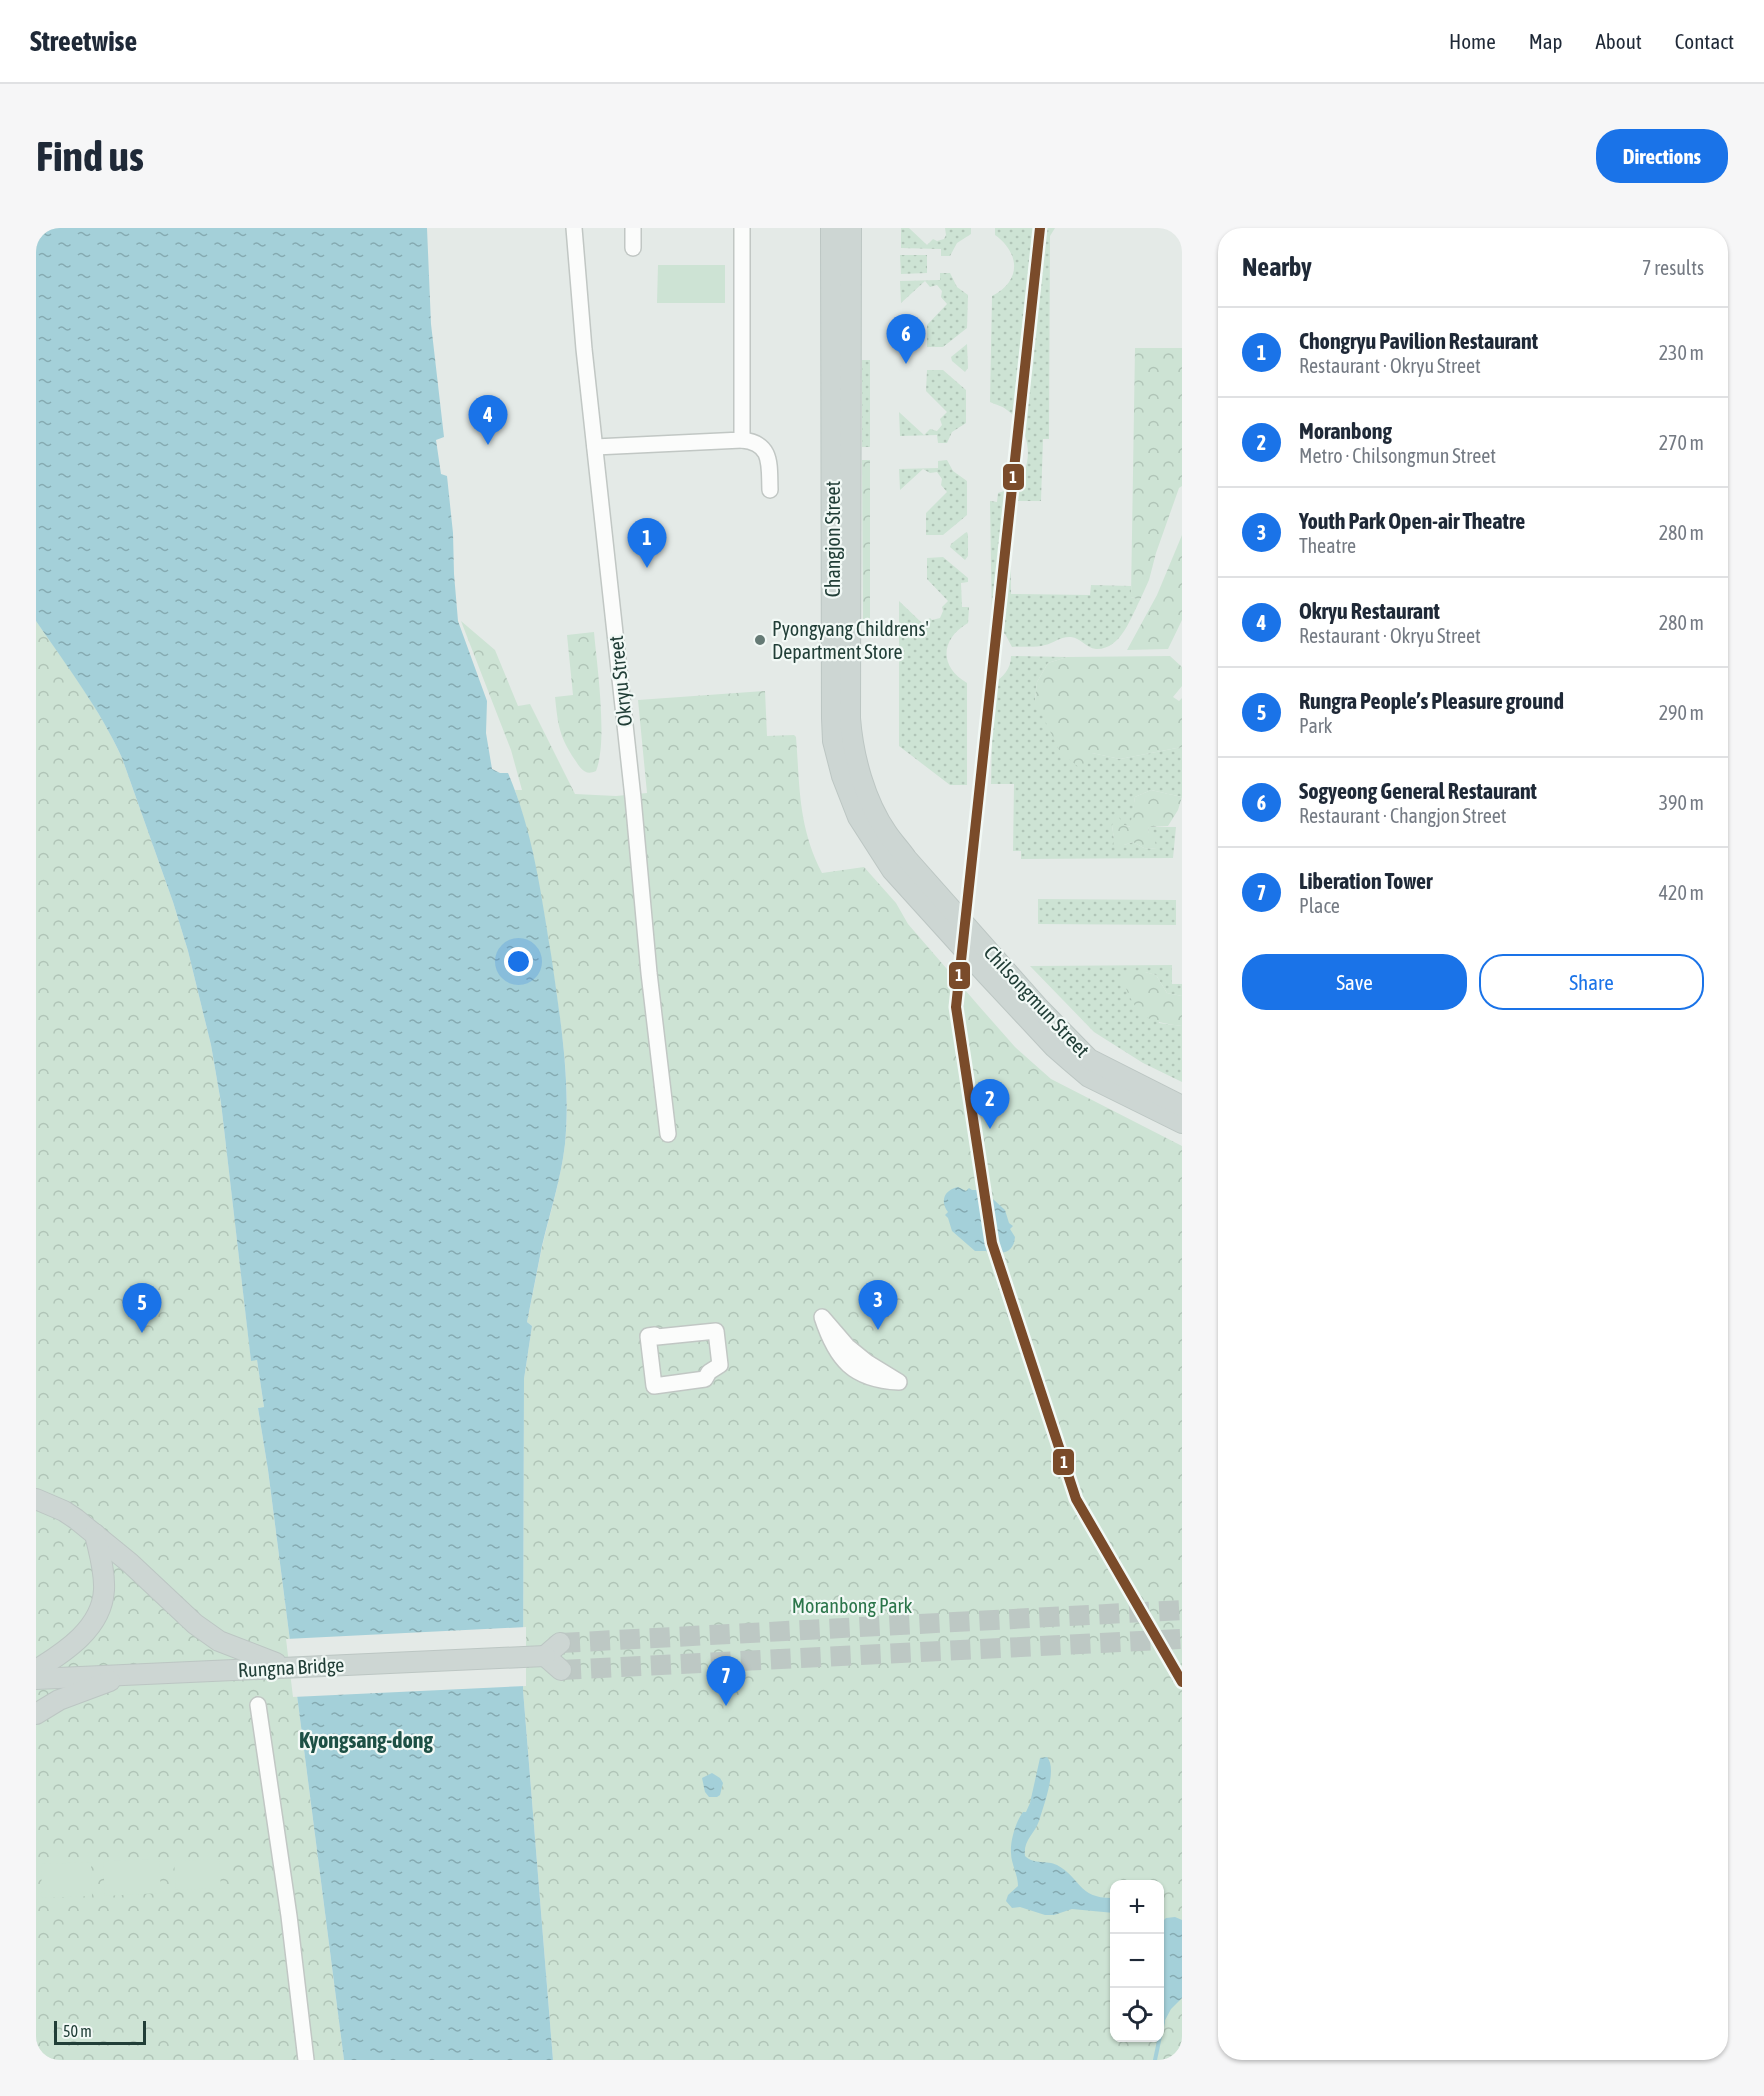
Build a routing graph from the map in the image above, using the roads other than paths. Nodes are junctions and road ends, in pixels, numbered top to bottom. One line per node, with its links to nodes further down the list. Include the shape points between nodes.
1 (574, 228): 8 (street, Okryu Street)
2 (633, 228): 6 (street)
3 (742, 228): 7 (street)
4 (831, 228): 11 (main road, Changjon Street, via 833,741 842,776)
5 (850, 228): 10 (main road, Changjon Street)
6 (633, 248)
7 (742, 440): 8 (street); 9 (street, via 755,441 763,447)
8 (595, 447): 14 (street, Okryu Street)
9 (770, 490)
10 (852, 740): 12 (main road, Chilsongmun Street, via 872,808 887,833 1039,1008 1089,1059)
11 (872, 841): 13 (main road, Chilsongmun Street, via 892,870 1054,1047 1089,1077)
12 (1182, 1106)
13 (1182, 1123)
14 (668, 1134)
15 (720, 1365): 15 (street, via 716,1331 648,1336 654,1386 705,1379)
16 (899, 1382): 16 (street, via 868,1364 822,1317 837,1353 863,1376)
17 (36, 1500): 18 (main road, via 64,1511)
18 (95, 1534): 19 (main road, via 205,1632 244,1652); 20 (main road, via 104,1591 97,1615 69,1647)
19 (289, 1667): 21 (main road, Rungna Bridge, via 553,1650); 22 (main road, Rungna Bridge)
20 (36, 1670)
21 (561, 1670)
22 (127, 1675): 23 (main road, Rungna Bridge); 25 (main road, via 59,1700)
23 (36, 1679)
24 (258, 1705): 26 (street)
25 (36, 1714)
26 (306, 2060)

